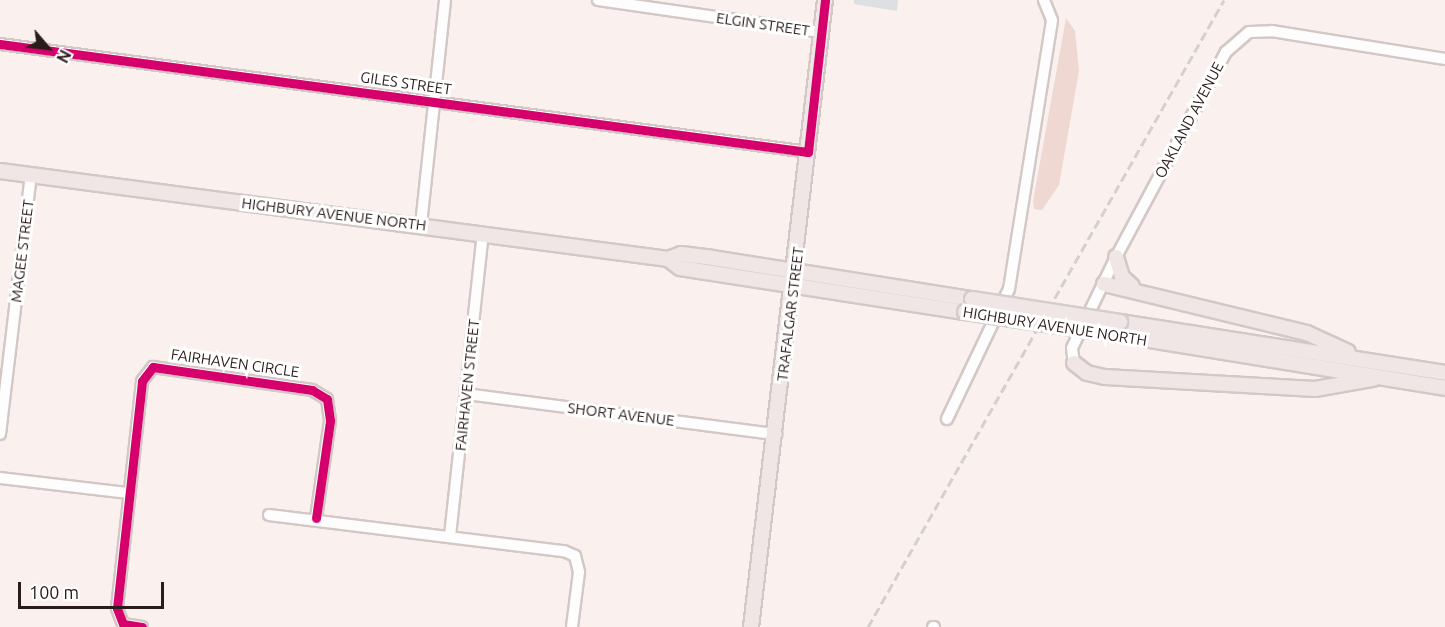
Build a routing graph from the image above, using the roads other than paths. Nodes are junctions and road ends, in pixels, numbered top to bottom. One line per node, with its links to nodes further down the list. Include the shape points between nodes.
1 (445, 0): 8 (street)
2 (598, 0): 5 (street, ELGIN STREET)
3 (825, 0): 5 (main road, TRAFALGAR STREET)
4 (1044, 0): 28 (street, via 1052,20 1010,289)
5 (821, 32): 9 (main road, TRAFALGAR STREET)
6 (0, 44): 8 (street, GILES STREET)
7 (1445, 59): 14 (street, OAKLAND AVENUE, via 1272,31 1248,32 1226,52)
8 (435, 102): 9 (street, GILES STREET); 12 (street)
9 (808, 152): 16 (main road, TRAFALGAR STREET)
10 (0, 171): 11 (main road, HIGHBURY AVENUE NORTH)
11 (31, 175): 12 (main road, HIGHBURY AVENUE NORTH); 27 (street, MAGEE STREET)
12 (421, 225): 13 (main road, HIGHBURY AVENUE NORTH)
13 (483, 234): 15 (main road, HIGHBURY AVENUE NORTH); 26 (street, FAIRHAVEN STREET)
14 (1116, 258): 17 (street, OAKLAND AVENUE); 19 (main road, via 1122,277)
15 (668, 259): 16 (main road, HIGHBURY AVENUE NORTH, via 681,254); 18 (main road, HIGHBURY AVENUE NORTH, via 680,268)
16 (795, 270): 18 (main road, TRAFALGAR STREET); 20 (main road, HIGHBURY AVENUE NORTH, bridge)
17 (1104, 284): 19 (main road); 22 (street, OAKLAND AVENUE, via 1072,348)
18 (794, 287): 20 (main road, HIGHBURY AVENUE NORTH, bridge, via 965,312); 30 (main road, TRAFALGAR STREET)
19 (1134, 288): 21 (main road, via 1307,333)
20 (1116, 328): 21 (main road, HIGHBURY AVENUE NORTH); 24 (main road, HIGHBURY AVENUE NORTH)
21 (1361, 359): 23 (main road, HIGHBURY AVENUE NORTH)
22 (1074, 363): 24 (main road, via 1087,373 1105,377 1315,389)
23 (1445, 373)
24 (1383, 377): 25 (main road, HIGHBURY AVENUE NORTH)
25 (1445, 388)
26 (466, 394): 30 (street, SHORT AVENUE); 35 (street, FAIRHAVEN STREET)
27 (2, 400): 29 (street, MAGEE STREET)
28 (947, 419)
29 (0, 434)
30 (776, 434): 38 (main road, TRAFALGAR STREET)
31 (0, 478): 32 (street)
32 (128, 493): 34 (street, FAIRHAVEN CIRCLE, via 142,381 153,367 172,368 312,390 327,399 330,421); 36 (street, FAIRHAVEN CIRCLE, via 117,608 123,624)
33 (269, 515): 34 (street)
34 (316, 518): 35 (street)
35 (450, 536): 37 (street, via 575,556 579,572)
36 (142, 627)
37 (573, 627)
38 (751, 627)

